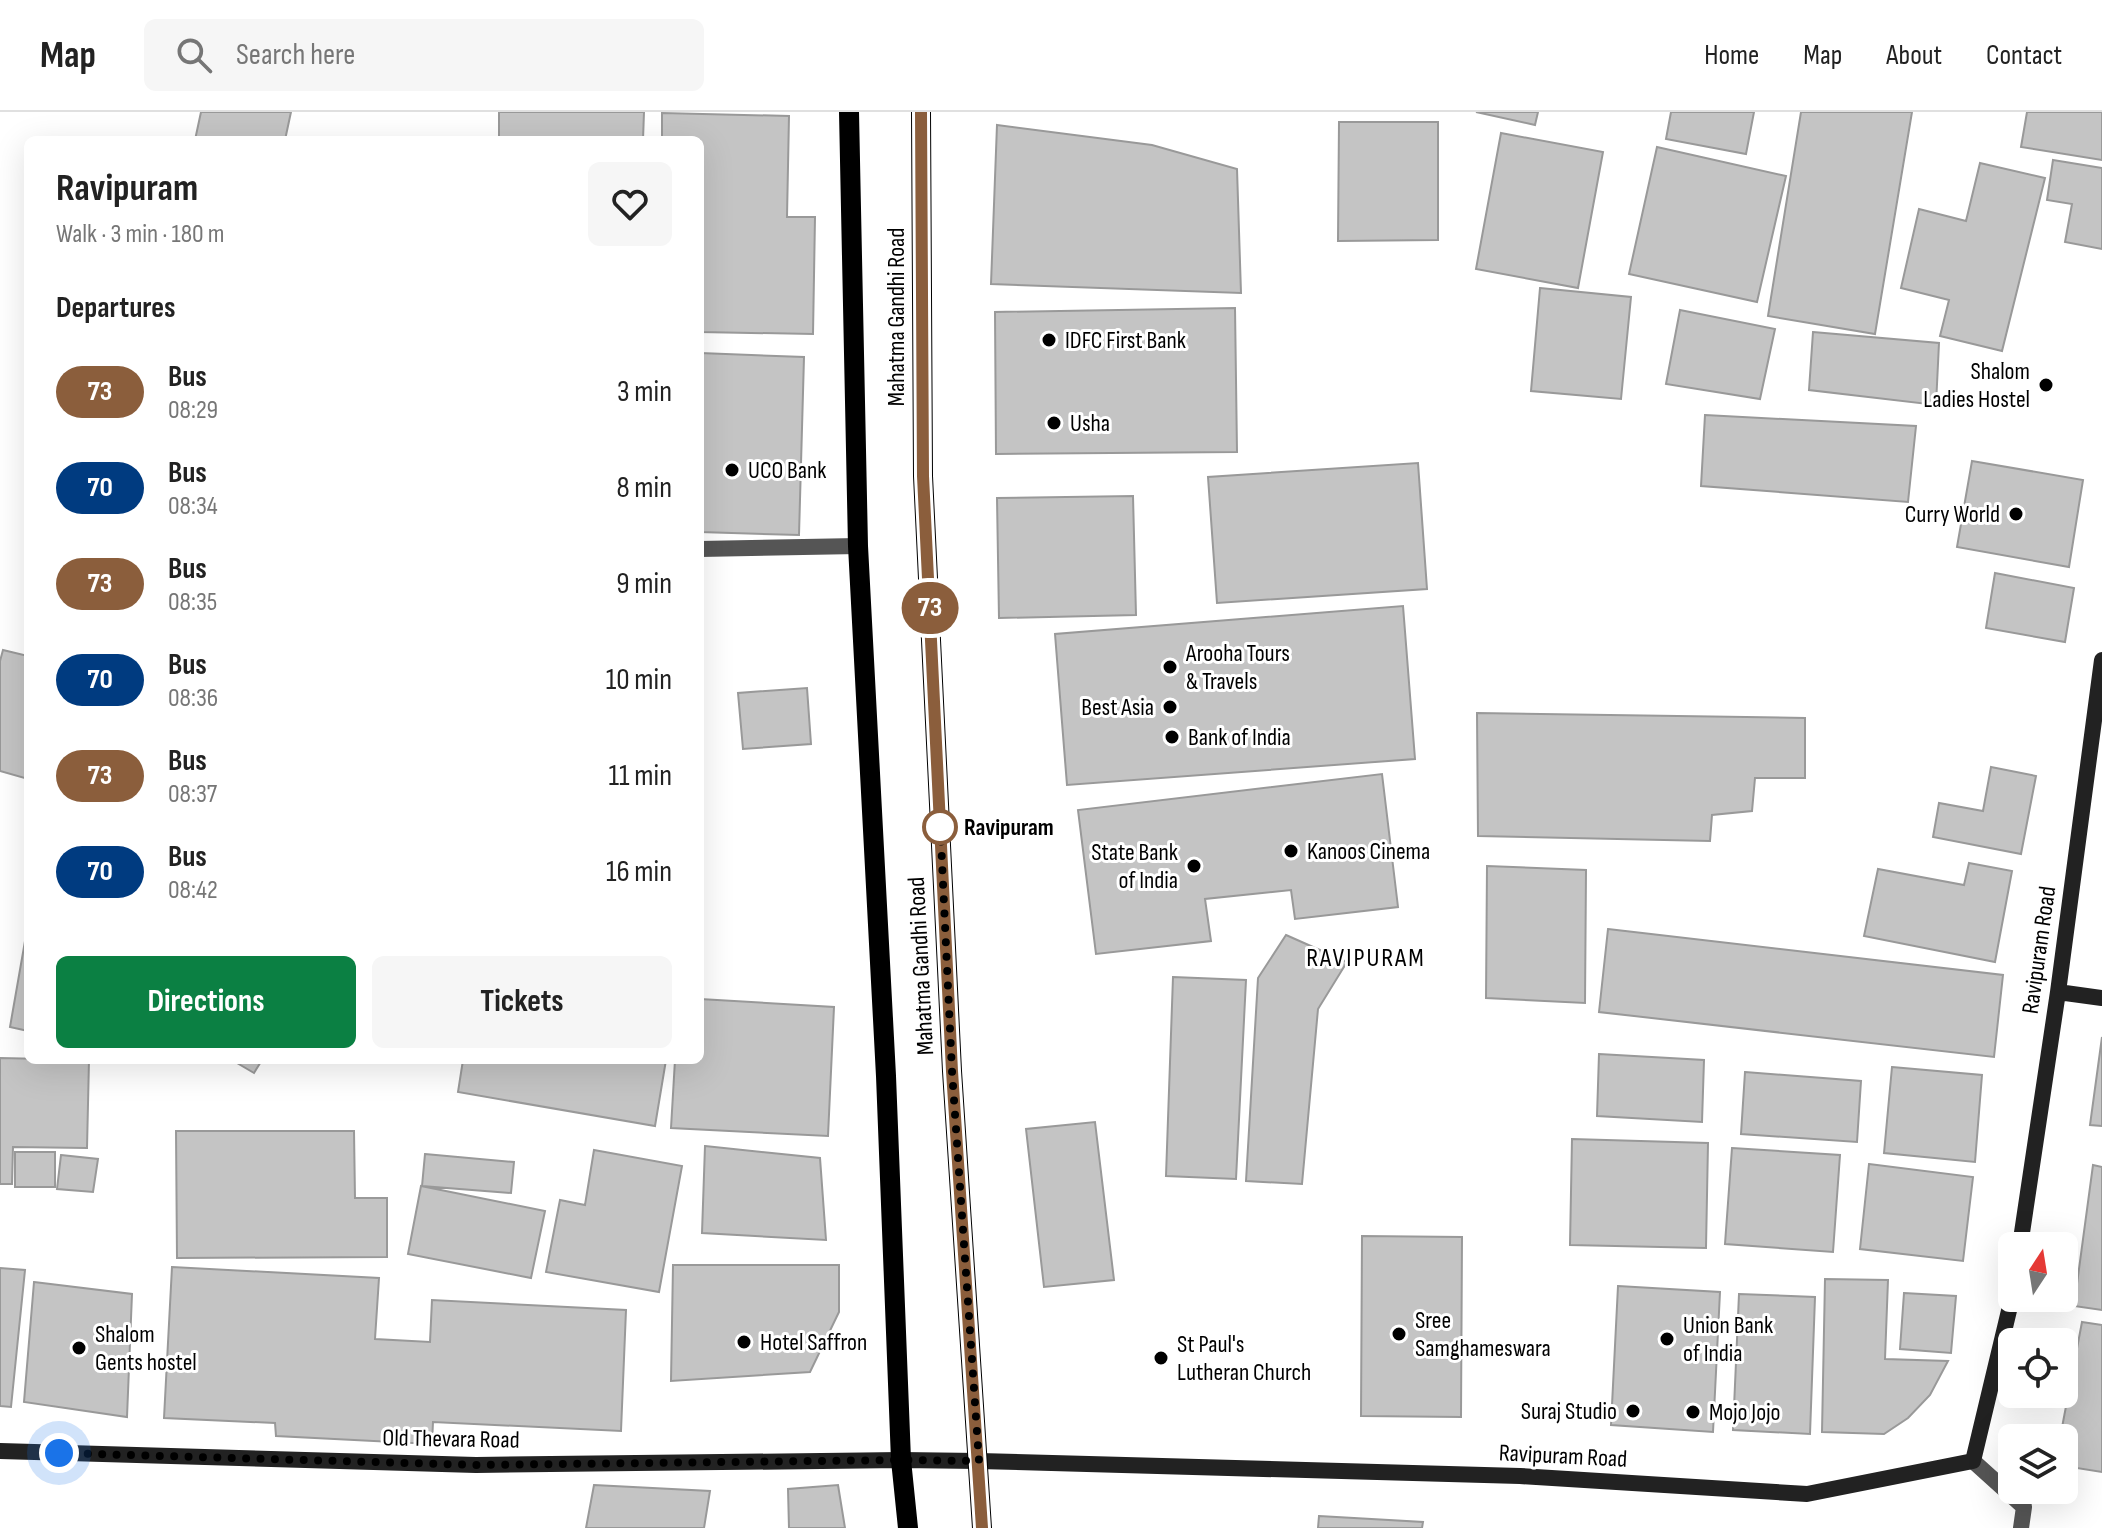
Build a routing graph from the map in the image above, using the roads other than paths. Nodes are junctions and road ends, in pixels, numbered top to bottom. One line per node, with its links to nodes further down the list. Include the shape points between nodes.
1 (849, 112): 3 (main road, Mahatma Gandhi Road)
2 (921, 112): 12 (main road, Mahatma Gandhi Road, via 923,476 952,1071)
3 (858, 546): 4 (street); 11 (main road, Mahatma Gandhi Road)
4 (704, 549)
5 (2102, 660): 6 (main road, Ravipuram Road)
6 (2058, 992): 7 (main road); 8 (main road, Ravipuram Road)
7 (2102, 998)
8 (2022, 1232)
9 (2009, 1312): 13 (main road)
10 (0, 1451): 11 (main road, Old Thevara Road, via 476,1465)
11 (901, 1460): 12 (main road, Old Thevara Road); 14 (main road, Mahatma Gandhi Road)
12 (979, 1461): 13 (main road, Ravipuram Road, via 1520,1476 1807,1494); 15 (main road, Mahatma Gandhi Road)
13 (1973, 1461): 16 (street, via 2024,1507)
14 (908, 1528)
15 (982, 1528)
16 (2021, 1528)

